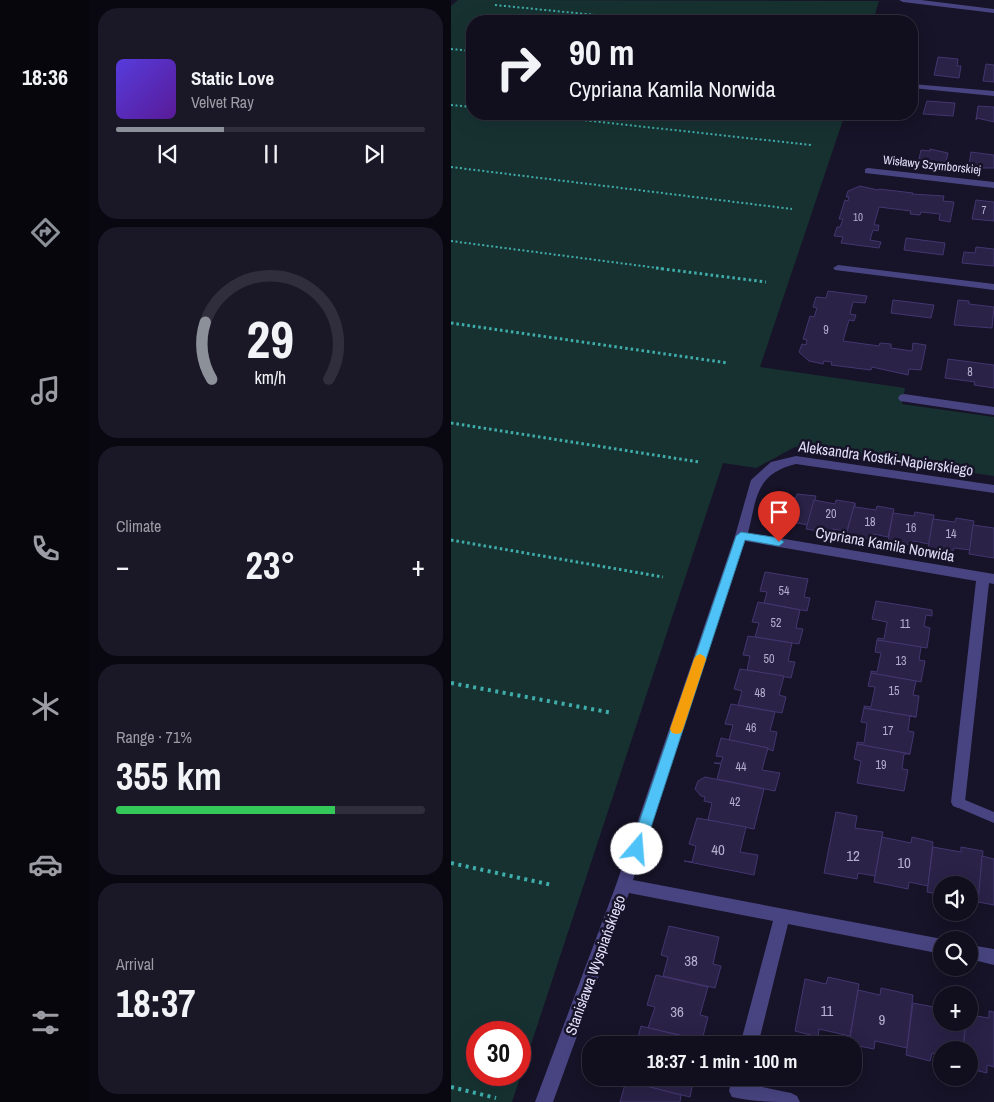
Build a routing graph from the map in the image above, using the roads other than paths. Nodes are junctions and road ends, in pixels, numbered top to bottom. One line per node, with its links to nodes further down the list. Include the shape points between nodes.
1 (903, 0): 2 (street)
2 (994, 11)
3 (918, 87): 4 (street)
4 (994, 94)
5 (868, 171): 6 (street, Wisławy Szymborskiej)
6 (994, 185)
7 (838, 268): 8 (street)
8 (994, 288)
9 (905, 398): 10 (street)
10 (994, 411)
11 (775, 465): 12 (street, Aleksandra Kostki-Napierskiego, via 796,460); 13 (street, Stanisława Wyspiańskiego, via 755,483)
12 (994, 489)
13 (741, 536): 14 (street, Cypriana Kamila Norwida); 17 (street, Stanisława Wyspiańskiego)
14 (989, 578): 15 (street)
15 (958, 802): 16 (lane)
16 (994, 818)
17 (625, 885): 18 (street); 24 (street, Stanisława Wyspiańskiego)
18 (782, 916): 19 (street); 22 (street)
19 (933, 945)
20 (978, 954): 21 (street)
21 (994, 957)
22 (751, 1036)
23 (739, 1086): 25 (street, via 738,1091)
24 (544, 1102)
25 (791, 1102)

